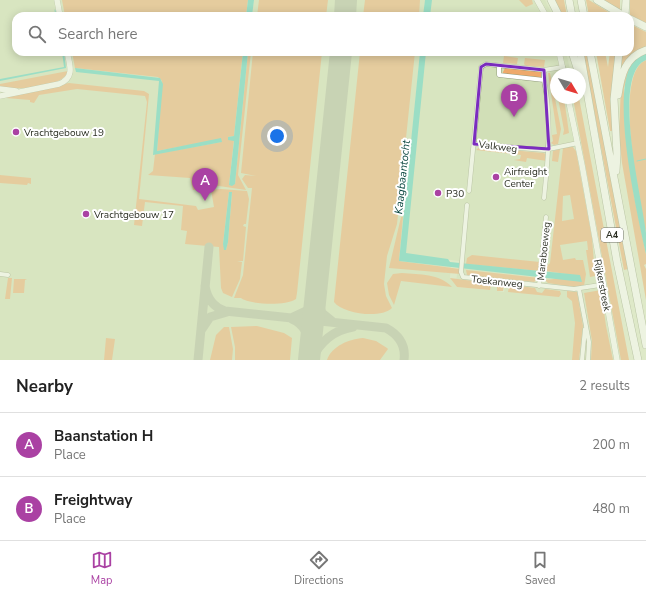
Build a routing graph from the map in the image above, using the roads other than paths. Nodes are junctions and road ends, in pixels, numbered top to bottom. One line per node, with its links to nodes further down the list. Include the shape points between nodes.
1 (58, 0): 9 (street)
2 (533, 0): 10 (street)
3 (537, 0): 11 (street)
4 (551, 0): 12 (highway)
5 (570, 0): 13 (highway)
6 (581, 0): 14 (highway)
7 (597, 0): 15 (highway)
8 (626, 0): 16 (highway)
9 (60, 12)
10 (540, 12)
11 (544, 12)
12 (556, 12)
13 (572, 12)
14 (583, 12)
15 (618, 12)
16 (624, 12)
17 (634, 21): 18 (highway)
18 (646, 27)
19 (646, 50): 40 (highway, A4, via 634,56 624,68)
20 (68, 56): 35 (street, via 70,71 68,78 60,84)
21 (557, 56): 28 (street)
22 (559, 56): 29 (street)
23 (573, 56): 30 (highway)
24 (581, 56): 39 (highway, A4)
25 (591, 56): 44 (highway, A4)
26 (619, 56): 40 (highway, A4)
27 (499, 66): 31 (street); 33 (street, via 499,75); 42 (street, Valkweg, via 486,64 481,67)
28 (560, 68)
29 (561, 68)
30 (576, 68)
31 (544, 70): 32 (street); 33 (street)
32 (550, 70)
33 (544, 80): 43 (street)
34 (0, 89): 35 (street)
35 (22, 91): 36 (street)
36 (0, 96)
37 (586, 100): 39 (highway, A4)
38 (567, 104): 41 (street, Rijkerstreek)
39 (589, 110): 59 (highway, A4)
40 (614, 129): 44 (highway, A4, via 617,154)
41 (576, 143): 43 (street, Valkweg); 51 (street, Rijkerstreek)
42 (474, 144): 43 (street, Valkweg); 45 (street)
43 (549, 149): 46 (street)
44 (615, 182): 55 (highway, A4)
45 (469, 191)
46 (544, 198)
47 (467, 205): 52 (street, Toekanweg, via 461,272 463,277)
48 (546, 217): 52 (street, Maraboeweg)
49 (0, 274): 50 (street)
50 (8, 275)
51 (602, 285): 53 (street, Toekanweg); 58 (street, Rijkerstreek)
52 (540, 286): 53 (street, Toekanweg)
53 (579, 289): 54 (street)
54 (584, 322): 56 (street); 57 (street, via 589,342)
55 (646, 345)
56 (582, 360)
57 (588, 360)
58 (616, 360)
59 (638, 360)

